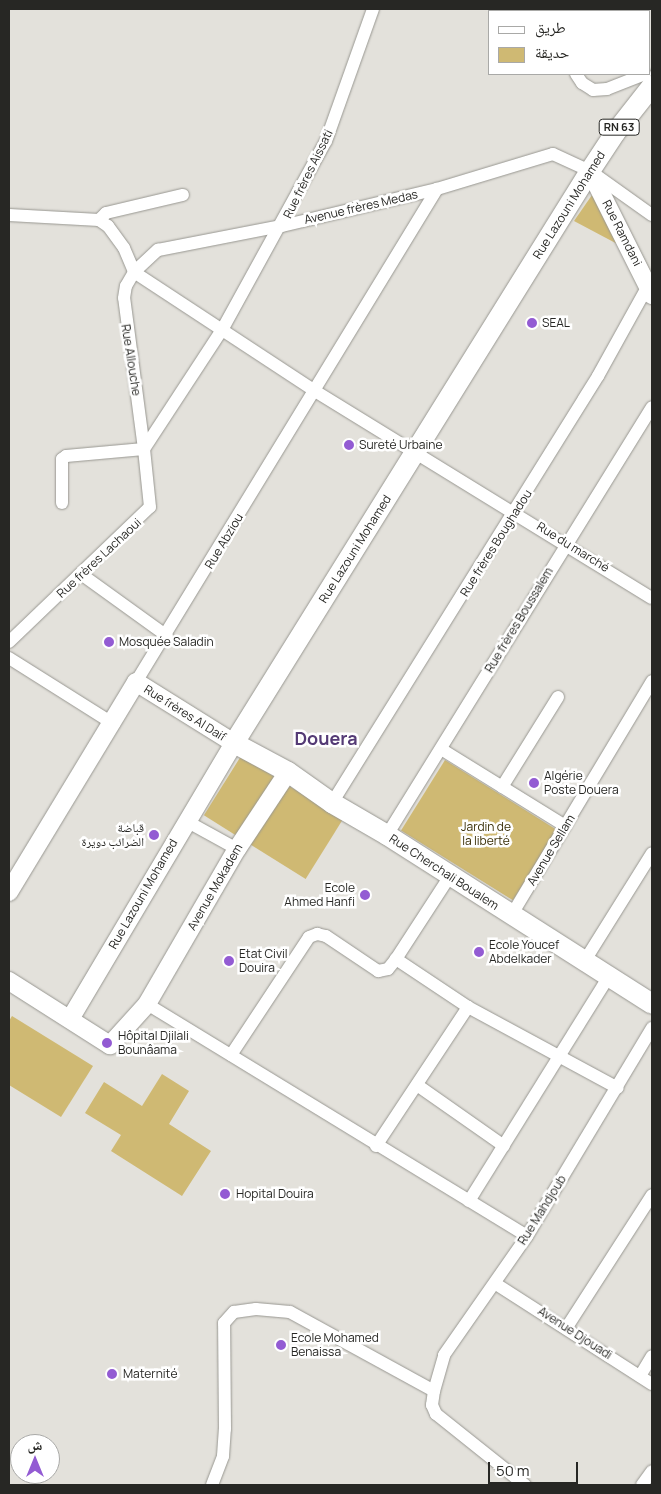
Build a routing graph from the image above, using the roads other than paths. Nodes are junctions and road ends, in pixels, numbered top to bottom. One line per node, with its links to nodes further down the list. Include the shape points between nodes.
1 (372, 9): 11 (street, Rue frères Aissati, via 326,142)
2 (577, 75): 3 (street, via 593,90 607,89)
3 (642, 75)
4 (652, 86): 5 (main road, Rue Lazouni Mohamed / RN 63)
5 (590, 171): 6 (street, Avenue frères Medas, via 554,154); 9 (street, Avenue frères Medas); 13 (street, Rue Ramdani); 18 (main road, Rue Lazouni Mohamed)
6 (437, 188): 11 (street, Avenue frères Medas); 15 (street, Rue Abziou)
7 (183, 195): 10 (street, via 106,213)
8 (9, 215): 10 (street)
9 (652, 216)
10 (99, 220): 12 (street, via 115,234)
11 (282, 226): 12 (street, Avenue frères Medas, via 158,250 145,258); 14 (street, Rue frères Aissati)
12 (134, 272): 14 (street, Rue du marché); 17 (street, Rue Allouche, via 126,286 125,318)
13 (651, 286): 20 (street, Rue frères Boughadou)
14 (222, 330): 15 (street, Rue du marché); 17 (street)
15 (316, 391): 18 (street, Rue du marché); 24 (street, Rue Abziou)
16 (652, 407): 21 (street, Rue frères Boussalem)
17 (144, 449): 19 (street, via 66,456 62,459); 22 (street, Rue frères Lachaoui, via 150,507)
18 (415, 452): 20 (street, Rue du marché); 31 (main road, Rue Lazouni Mohamed)
19 (62, 503)
20 (516, 512): 21 (street, Rue du marché); 35 (street, Rue frères Boughadou)
21 (566, 543): 23 (street, Rue du marché); 32 (street, Rue frères Boussalem)
22 (81, 574): 24 (street); 25 (street, Rue frères Lachaoui)
23 (652, 598)
24 (167, 636): 28 (street, Rue Abziou)
25 (9, 642)
26 (9, 658): 30 (street)
27 (652, 681): 37 (street, Avenue Sellam)
28 (136, 682): 30 (street, Rue Abziou); 31 (street, Rue frères Al Daif)
29 (558, 697): 34 (street)
30 (114, 724): 42 (street, Rue Abziou)
31 (234, 743): 33 (main road, Rue Cherchali Boualem); 36 (street, Rue Lazouni Mohamed)
32 (441, 749): 34 (street); 38 (street, Rue frères Boussalem)
33 (288, 772): 35 (main road, Rue Cherchali Boualem); 39 (street, Avenue Mokadem)
34 (502, 787): 37 (street)
35 (332, 803): 38 (main road, Rue Cherchali Boualem)
36 (186, 821): 39 (street); 51 (street, Rue Lazouni Mohamed)
37 (565, 826): 43 (street, Avenue Sellam)
38 (387, 834): 41 (main road, Rue Cherchali Boualem)
39 (237, 849): 48 (street, Avenue Mokadem)
40 (652, 853): 45 (street)
41 (450, 876): 43 (main road, Rue Cherchali Boualem); 44 (street)
42 (9, 892)
43 (511, 916): 45 (main road, Rue Cherchali Boualem)
44 (396, 959): 50 (street); 53 (street, via 388,969 378,971 326,936 317,934 309,938)
45 (584, 962): 46 (main road, Rue Cherchali Boualem)
46 (608, 978): 49 (main road, Rue Cherchali Boualem); 54 (street)
47 (9, 981): 51 (street)
48 (147, 1004): 51 (street, Avenue Mokadem, via 110,1045); 53 (street)
49 (652, 1004)
50 (468, 1007): 54 (street); 55 (street)
51 (70, 1019)
52 (652, 1028): 56 (street, Rue Mahdjoub)
53 (231, 1055): 57 (street)
54 (560, 1055): 56 (street); 58 (street)
55 (417, 1085): 57 (street); 58 (street)
56 (618, 1088): 61 (street, Rue Mahdjoub)
57 (376, 1146): 60 (street)
58 (504, 1146): 60 (street)
59 (652, 1195): 63 (street)
60 (469, 1201): 61 (street)
61 (527, 1236): 62 (street, Rue Mahdjoub)
62 (496, 1284): 63 (street, Avenue Djouadi); 67 (street, Rue Mahdjoub, via 444,1356)
63 (567, 1327): 65 (street, Avenue Djouadi)
64 (652, 1356): 65 (street)
65 (640, 1376): 66 (street, Avenue Djouadi)
66 (652, 1384)
67 (434, 1391): 69 (street, via 290,1312 256,1309 234,1312 224,1323 223,1456); 70 (street, via 432,1405 436,1414)
68 (652, 1471): 71 (street)
69 (212, 1485)
70 (525, 1485)
71 (642, 1485)

